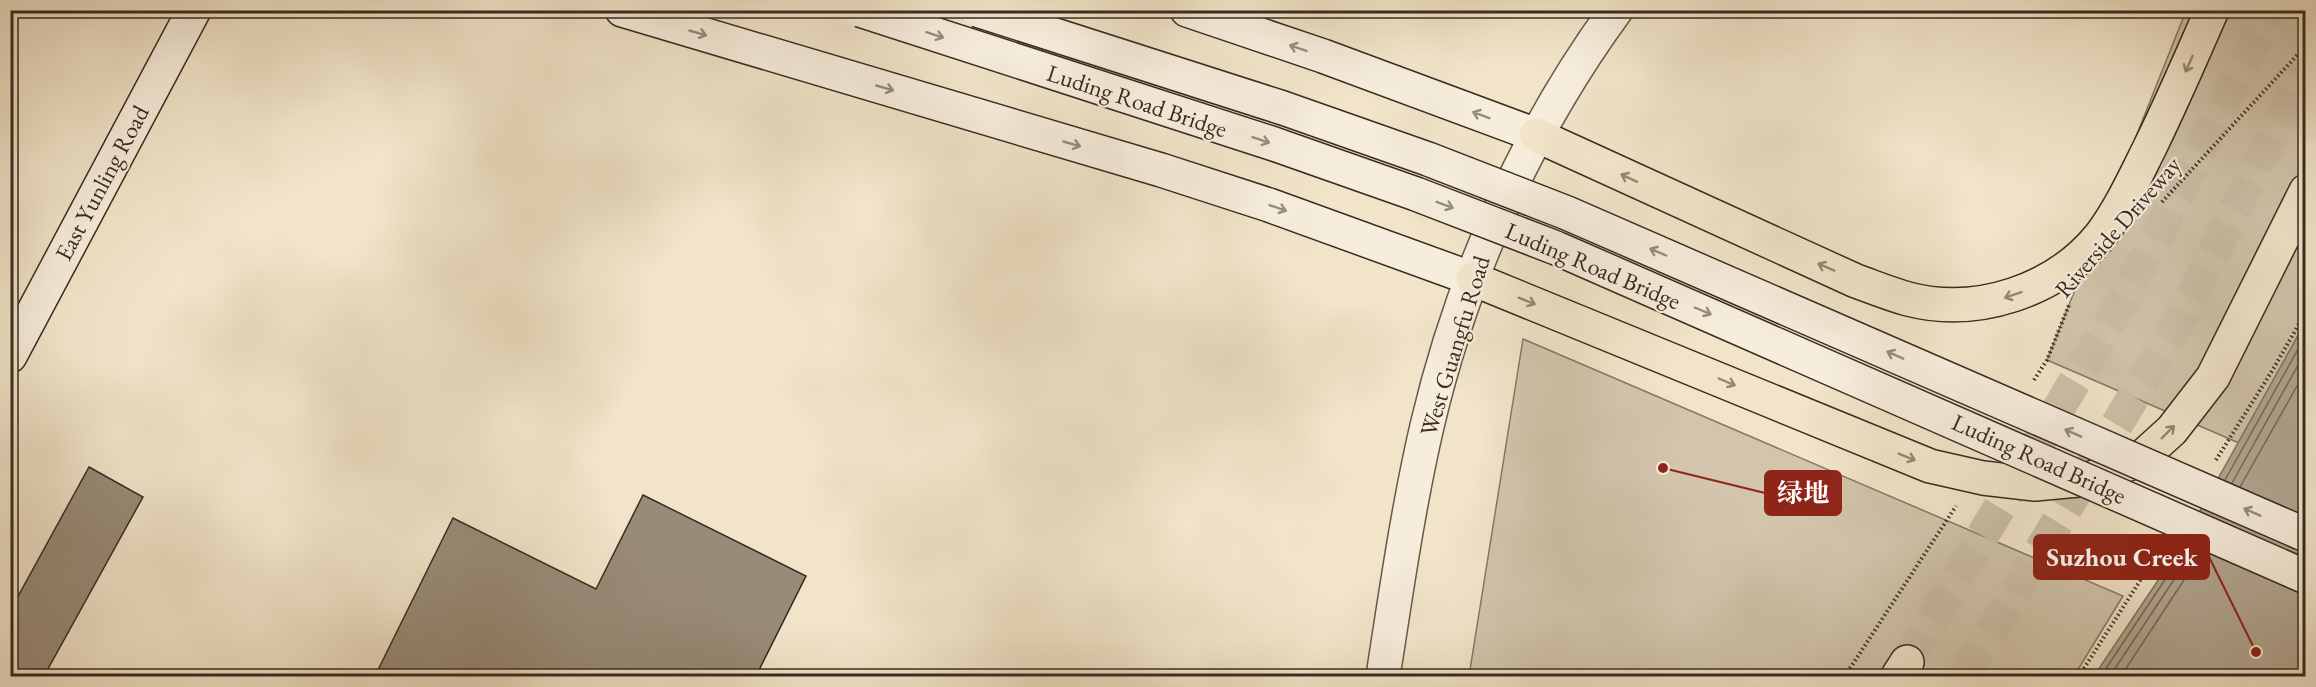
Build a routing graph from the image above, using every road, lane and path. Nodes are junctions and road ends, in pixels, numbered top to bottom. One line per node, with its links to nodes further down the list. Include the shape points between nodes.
1 (194, 10): 14 (main road, East Yunling Road)
2 (622, 10): 12 (main road, one-way to 12, via 1269,204)
3 (860, 10): 18 (main road, Luding Road Bridge, one-way to 18, bridge, via 1274,144 1556,248)
4 (977, 10): 17 (main road, Luding Road Bridge, one-way to 4, bridge, via 1567,213 1283,108)
5 (1187, 10): 9 (main road, one-way to 5)
6 (1616, 10): 9 (main road, West Guangfu Road)
7 (2212, 10): 9 (highway, one-way to 9, via 2124,200 2100,235 2075,260 2041,284 1974,304 1909,299 1856,281)
8 (2306, 32): 11 (path, Riverside Driveway, via 2301,52)
9 (1536, 135): 12 (main road, West Guangfu Road)
10 (2306, 191): 16 (highway, one-way to 10, via 2035,484 2089,479 2139,460 2172,430 2213,377)
11 (2157, 207)
12 (1473, 279): 16 (highway, one-way to 16, via 1930,466); 19 (main road, West Guangfu Road, via 1427,426)
13 (2070, 302): 15 (path, Riverside Driveway, via 2047,360)
14 (10, 356)
15 (2029, 389)
16 (1975, 476): 20 (path)
17 (2306, 536)
18 (2306, 577)
19 (1383, 676)
20 (1845, 676)

